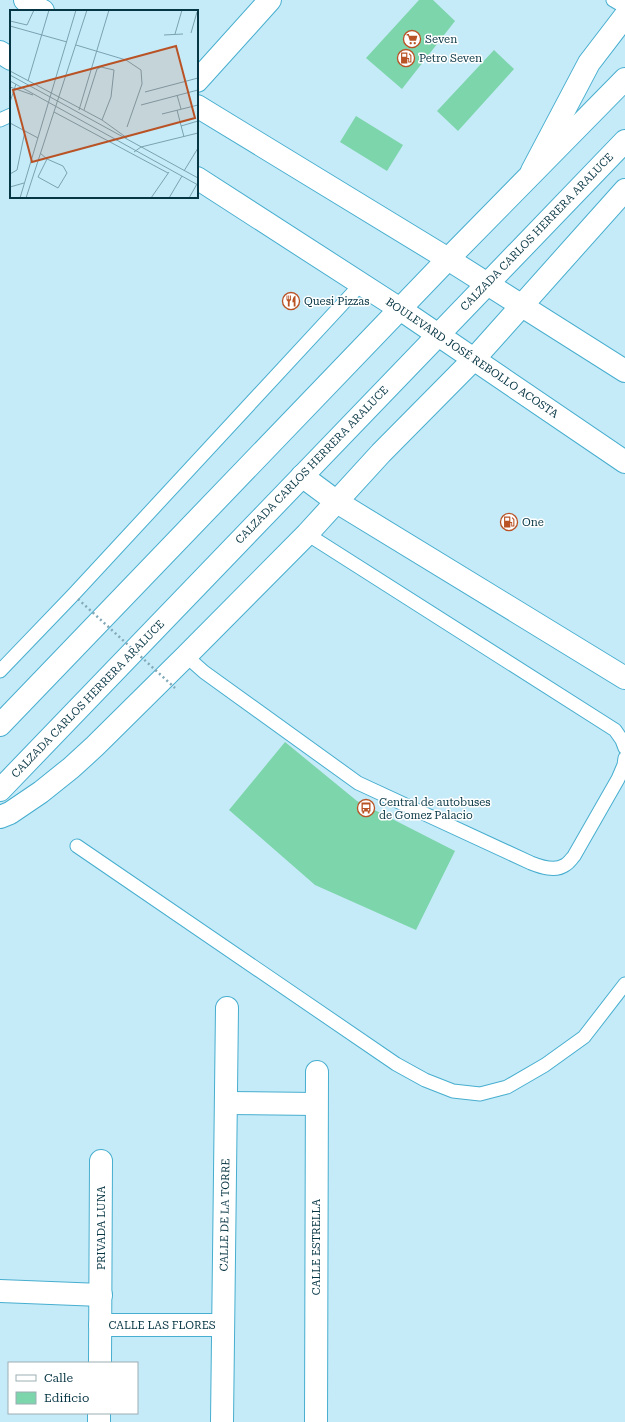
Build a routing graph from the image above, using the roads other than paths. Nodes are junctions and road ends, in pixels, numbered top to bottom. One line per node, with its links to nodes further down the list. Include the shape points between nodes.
1 (25, 0): 5 (street)
2 (613, 0): 4 (lane)
3 (263, 2): 10 (street)
4 (625, 7)
5 (41, 10)
6 (625, 16): 16 (street, via 589,63)
7 (0, 52): 8 (street)
8 (10, 58)
9 (625, 79): 16 (street)
10 (198, 80)
11 (198, 107): 18 (street)
12 (10, 115): 13 (lane)
13 (0, 120)
14 (625, 141): 19 (street, CALZADA CARLOS HERRERA ARALUCE)
15 (198, 179): 20 (street, BOULEVARD JOSÉ REBOLLO ACOSTA)
16 (528, 179): 18 (street)
17 (625, 190): 21 (street)
18 (448, 259): 19 (street); 22 (street)
19 (487, 283): 21 (street); 23 (street, CALZADA CARLOS HERRERA ARALUCE)
20 (361, 284): 22 (street, BOULEVARD JOSÉ REBOLLO ACOSTA); 31 (lane)
21 (521, 306): 24 (street); 25 (street)
22 (400, 309): 23 (street, BOULEVARD JOSÉ REBOLLO ACOSTA); 33 (street)
23 (438, 334): 24 (street, BOULEVARD JOSÉ REBOLLO ACOSTA); 27 (street, CALZADA CARLOS HERRERA ARALUCE)
24 (474, 359): 26 (street, BOULEVARD JOSÉ REBOLLO ACOSTA); 28 (street)
25 (625, 371)
26 (625, 462)
27 (302, 476): 28 (street); 36 (street, CALZADA CARLOS HERRERA ARALUCE)
28 (337, 502): 29 (street); 32 (street)
29 (307, 534): 30 (street); 34 (lane, via 615,730)
30 (186, 656): 35 (lane, via 358,783 542,867 554,869 565,866 574,856 618,779); 37 (street, via 70,768 41,792)
31 (0, 671)
32 (625, 678)
33 (0, 725)
34 (625, 748)
35 (625, 758)
36 (0, 790)
37 (0, 817)
38 (77, 846): 39 (lane, via 396,1064 453,1091 480,1094 507,1088 545,1065 584,1037)
39 (625, 984)
40 (227, 1008): 42 (street, CALLE DE LA TORRE)
41 (317, 1072): 43 (street, CALLE ESTRELLA)
42 (226, 1103): 43 (street); 48 (street, CALLE DE LA TORRE)
43 (316, 1104): 51 (street, CALLE ESTRELLA)
44 (101, 1161): 46 (street, PRIVADA LUNA)
45 (0, 1291): 46 (street)
46 (101, 1295): 47 (street, PRIVADA LUNA)
47 (100, 1325): 48 (street, CALLE LAS FLORES); 49 (street, PRIVADA LUNA)
48 (224, 1325): 50 (street, CALLE DE LA TORRE)
49 (100, 1362)
50 (222, 1422)
51 (316, 1422)

